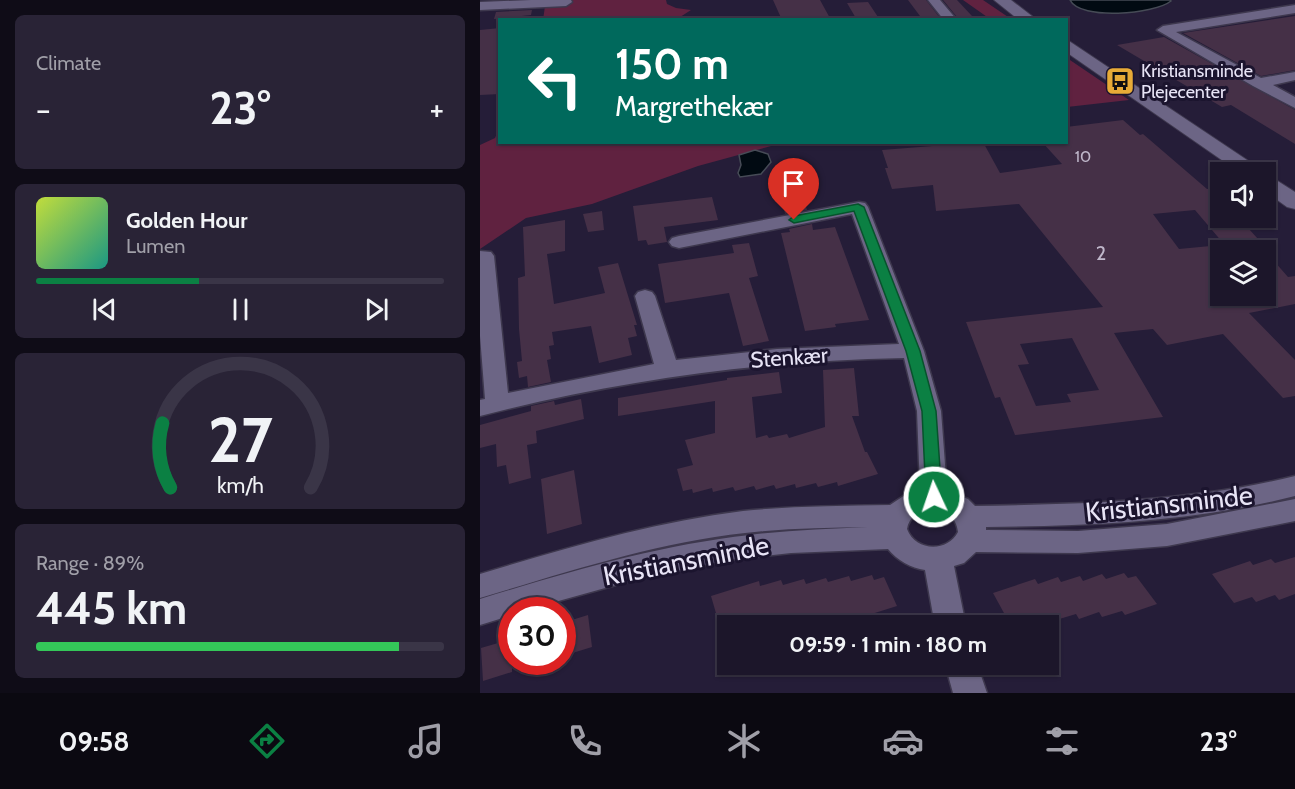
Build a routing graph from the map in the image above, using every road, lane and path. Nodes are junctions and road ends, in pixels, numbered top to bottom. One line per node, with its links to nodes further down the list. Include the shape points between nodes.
1 (934, 0): 7 (street)
2 (1001, 0): 8 (street)
3 (1012, 0): 9 (street)
4 (566, 2): 5 (street)
5 (480, 6)
6 (1295, 9): 12 (street, via 1163,30)
7 (949, 18)
8 (1027, 18)
9 (1034, 18)
10 (1069, 45): 14 (street)
11 (1295, 76): 12 (street)
12 (1258, 83): 13 (street)
13 (1295, 103)
14 (1238, 162)
15 (1276, 189): 16 (street)
16 (1295, 202)
17 (680, 242): 20 (street, via 711,243 858,207)
18 (484, 255): 22 (street)
19 (645, 296): 21 (street)
20 (913, 351): 21 (street, Stenkær, via 759,358); 24 (street, via 929,411)
21 (667, 369): 22 (street, Stenkær)
22 (489, 406)
23 (1295, 486): 27 (street, Kristiansminde, via 1170,509 1050,516)
24 (934, 497): 26 (street, via 904,506); 27 (street, via 960,506)
25 (1295, 510): 27 (street, Kristiansminde, via 1167,535 1078,542)
26 (896, 527): 28 (street, via 903,548 920,557); 29 (street, Kristiansminde, via 803,518 723,525 625,546); 30 (street, Kristiansminde, via 729,549 629,568)
27 (970, 529): 28 (street, via 963,549)
28 (938, 559): 31 (street)
29 (480, 586)
30 (480, 612)
31 (949, 615)
32 (964, 675): 33 (street)
33 (970, 693)

